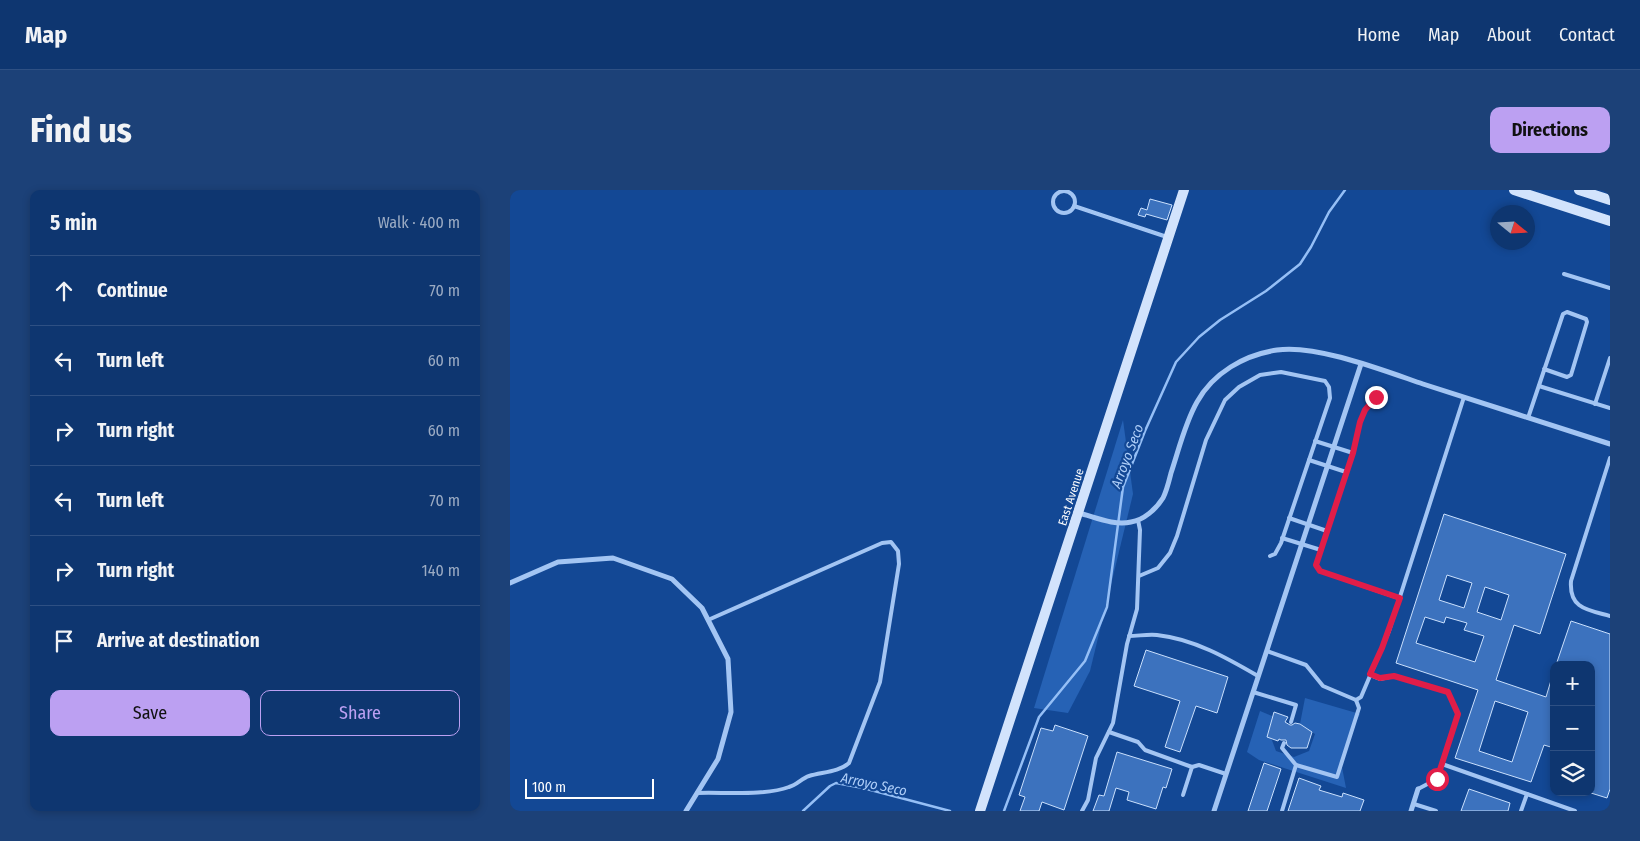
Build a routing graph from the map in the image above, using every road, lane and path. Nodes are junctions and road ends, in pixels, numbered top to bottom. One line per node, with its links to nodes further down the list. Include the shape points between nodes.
1 (1184, 190): 8 (street, East Avenue)
2 (1514, 190): 7 (street)
3 (1579, 190): 5 (street)
4 (1071, 192): 6 (lane); 6 (lane, via 1060,192 1054,197 1053,204 1063,214)
5 (1610, 200)
6 (1074, 206): 8 (lane)
7 (1610, 222)
8 (1169, 238): 28 (street, East Avenue)
9 (1564, 274): 10 (lane)
10 (1610, 288)
11 (1610, 358): 17 (lane)
12 (1361, 364): 16 (street); 22 (street); 30 (street, via 1302,350 1277,350 1245,358 1223,372 1197,402 1163,497 1156,508)
13 (1544, 369): 13 (lane, via 1563,314 1567,312 1586,319 1588,322 1571,375 1567,377); 14 (lane)
14 (1539, 386): 17 (lane); 19 (lane)
15 (1376, 397): 23 (lane, via 1365,410)
16 (1464, 397): 19 (street); 39 (lane)
17 (1595, 404): 18 (lane)
18 (1610, 408)
19 (1528, 418): 21 (street)
20 (1315, 441): 22 (lane); 25 (lane); 37 (lane, via 1330,398 1325,381 1281,372 1260,375 1239,387 1225,400 1206,440 1170,553 1158,568)
21 (1610, 444)
22 (1334, 447): 23 (lane); 26 (street)
23 (1353, 453): 27 (lane)
24 (1610, 458): 40 (lane, via 1570,592 1583,608)
25 (1309, 460): 26 (lane); 29 (lane)
26 (1327, 466): 27 (lane); 31 (street)
27 (1346, 472): 32 (lane)
28 (1079, 513): 30 (street, via 1121,523); 61 (street, East Avenue)
29 (1289, 518): 31 (lane); 33 (lane)
30 (1138, 520): 37 (lane)
31 (1308, 525): 32 (lane); 34 (street)
32 (1327, 531): 35 (lane)
33 (1282, 538): 34 (lane); 36 (lane, via 1275,554)
34 (1302, 544): 35 (lane); 43 (street)
35 (1321, 550): 39 (lane, via 1316,565 1320,571)
36 (1270, 556)
37 (1139, 576): 42 (lane, via 1138,604)
38 (510, 583): 41 (street, via 558,562 613,558 672,579 702,608)
39 (1400, 598): 44 (lane)
40 (1610, 616)
41 (708, 620): 56 (street, via 728,659 732,712 718,759); 56 (lane, via 882,543 891,542 898,551 899,564 880,682 849,763 808,776 780,790)
42 (1129, 636): 45 (lane, via 1156,635 1184,640 1222,654); 49 (lane)
43 (1267, 651): 45 (street); 47 (lane, via 1306,665 1322,686)
44 (1370, 674): 47 (lane, via 1361,697); 51 (lane, via 1380,678 1394,676 1448,692 1458,714)
45 (1258, 676): 46 (street)
46 (1253, 692): 48 (lane, via 1296,705); 54 (street)
47 (1356, 700): 52 (lane, via 1359,708 1337,777)
48 (1290, 722)
49 (1109, 732): 53 (lane, via 1138,742 1144,750); 62 (lane, via 1096,758 1088,800)
50 (1284, 743): 52 (lane, via 1282,748)
51 (1442, 764): 55 (lane, via 1437,779); 57 (lane)
52 (1296, 766): 64 (lane)
53 (1192, 767): 54 (lane, via 1199,765); 58 (lane)
54 (1226, 774): 63 (street)
55 (1418, 789): 59 (street)
56 (698, 792): 60 (street)
57 (1528, 794): 67 (lane); 68 (lane)
58 (1183, 795)
59 (1414, 804): 65 (street); 66 (lane)
60 (686, 811)
61 (980, 811)
62 (1082, 811)
63 (1214, 811)
64 (1282, 811)
65 (1411, 811)
66 (1436, 811)
67 (1522, 811)
68 (1575, 811)

